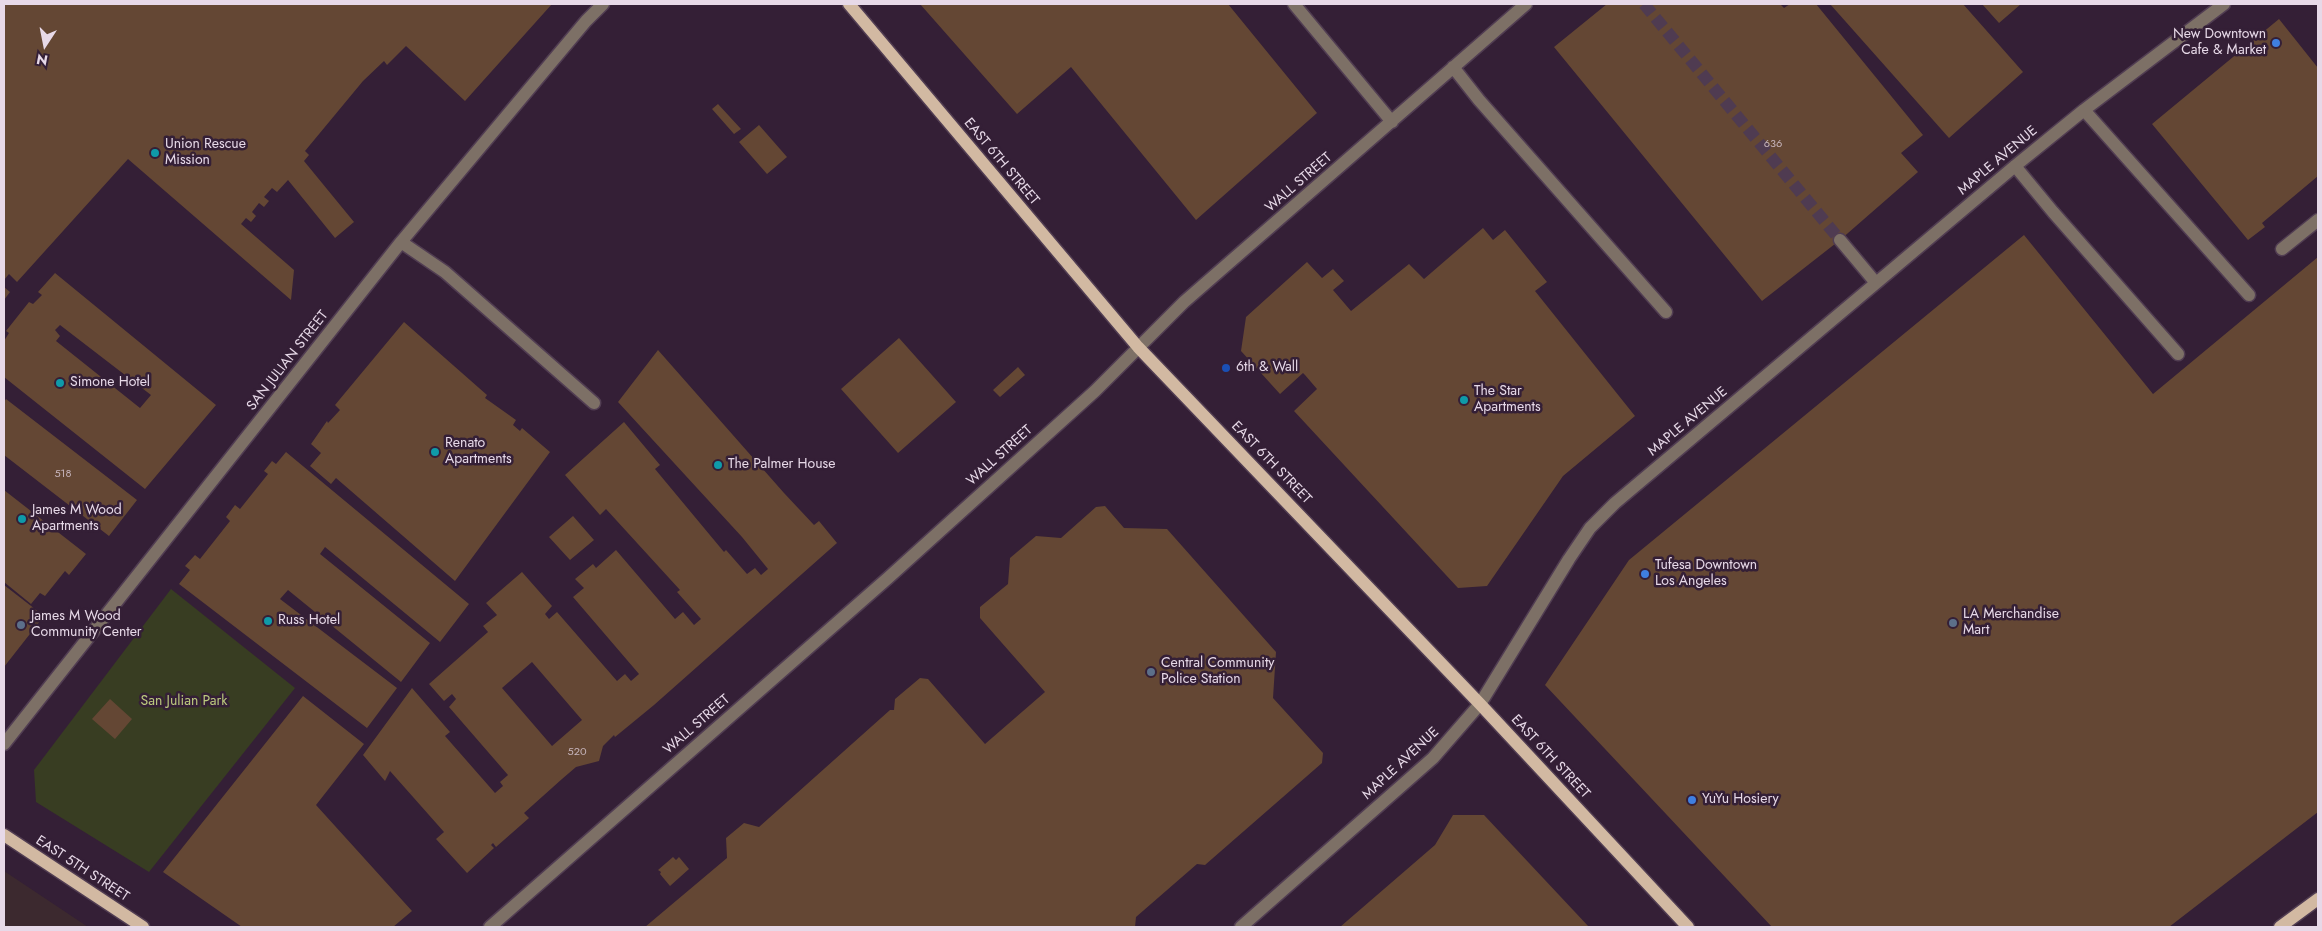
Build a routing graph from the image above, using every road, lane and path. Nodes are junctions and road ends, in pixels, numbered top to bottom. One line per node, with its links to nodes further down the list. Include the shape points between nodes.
1 (603, 4): 12 (street, SAN JULIAN STREET)
2 (849, 4): 17 (main road, EAST 6TH STREET)
3 (1294, 4): 8 (street)
4 (1526, 4): 6 (street, WALL STREET)
5 (2224, 4): 7 (street, MAPLE AVENUE)
6 (1454, 67): 8 (street, WALL STREET); 16 (street, via 1485,108)
7 (2084, 110): 9 (street, MAPLE AVENUE); 15 (street)
8 (1392, 122): 17 (street, WALL STREET, via 1184,302)
9 (2015, 166): 14 (street, MAPLE AVENUE); 18 (street)
10 (2318, 220): 13 (street)
11 (1840, 240): 14 (street)
12 (401, 242): 19 (street, via 445,272); 21 (street, SAN JULIAN STREET)
13 (2282, 249)
14 (1876, 283): 20 (street, MAPLE AVENUE, via 1616,502 1590,528)
15 (2249, 295)
16 (1666, 312)
17 (1138, 347): 20 (main road, EAST 6TH STREET); 25 (street, WALL STREET, via 1095,391 888,578)
18 (2178, 354)
19 (594, 403)
20 (1480, 704): 26 (street, MAPLE AVENUE, via 1433,758); 27 (main road, EAST 6TH STREET)
21 (4, 744)
22 (4, 835): 24 (main road, EAST 5TH STREET)
23 (2318, 899): 28 (main road)
24 (143, 927)
25 (490, 927)
26 (1241, 927)
27 (1688, 927)
28 (2280, 927)

